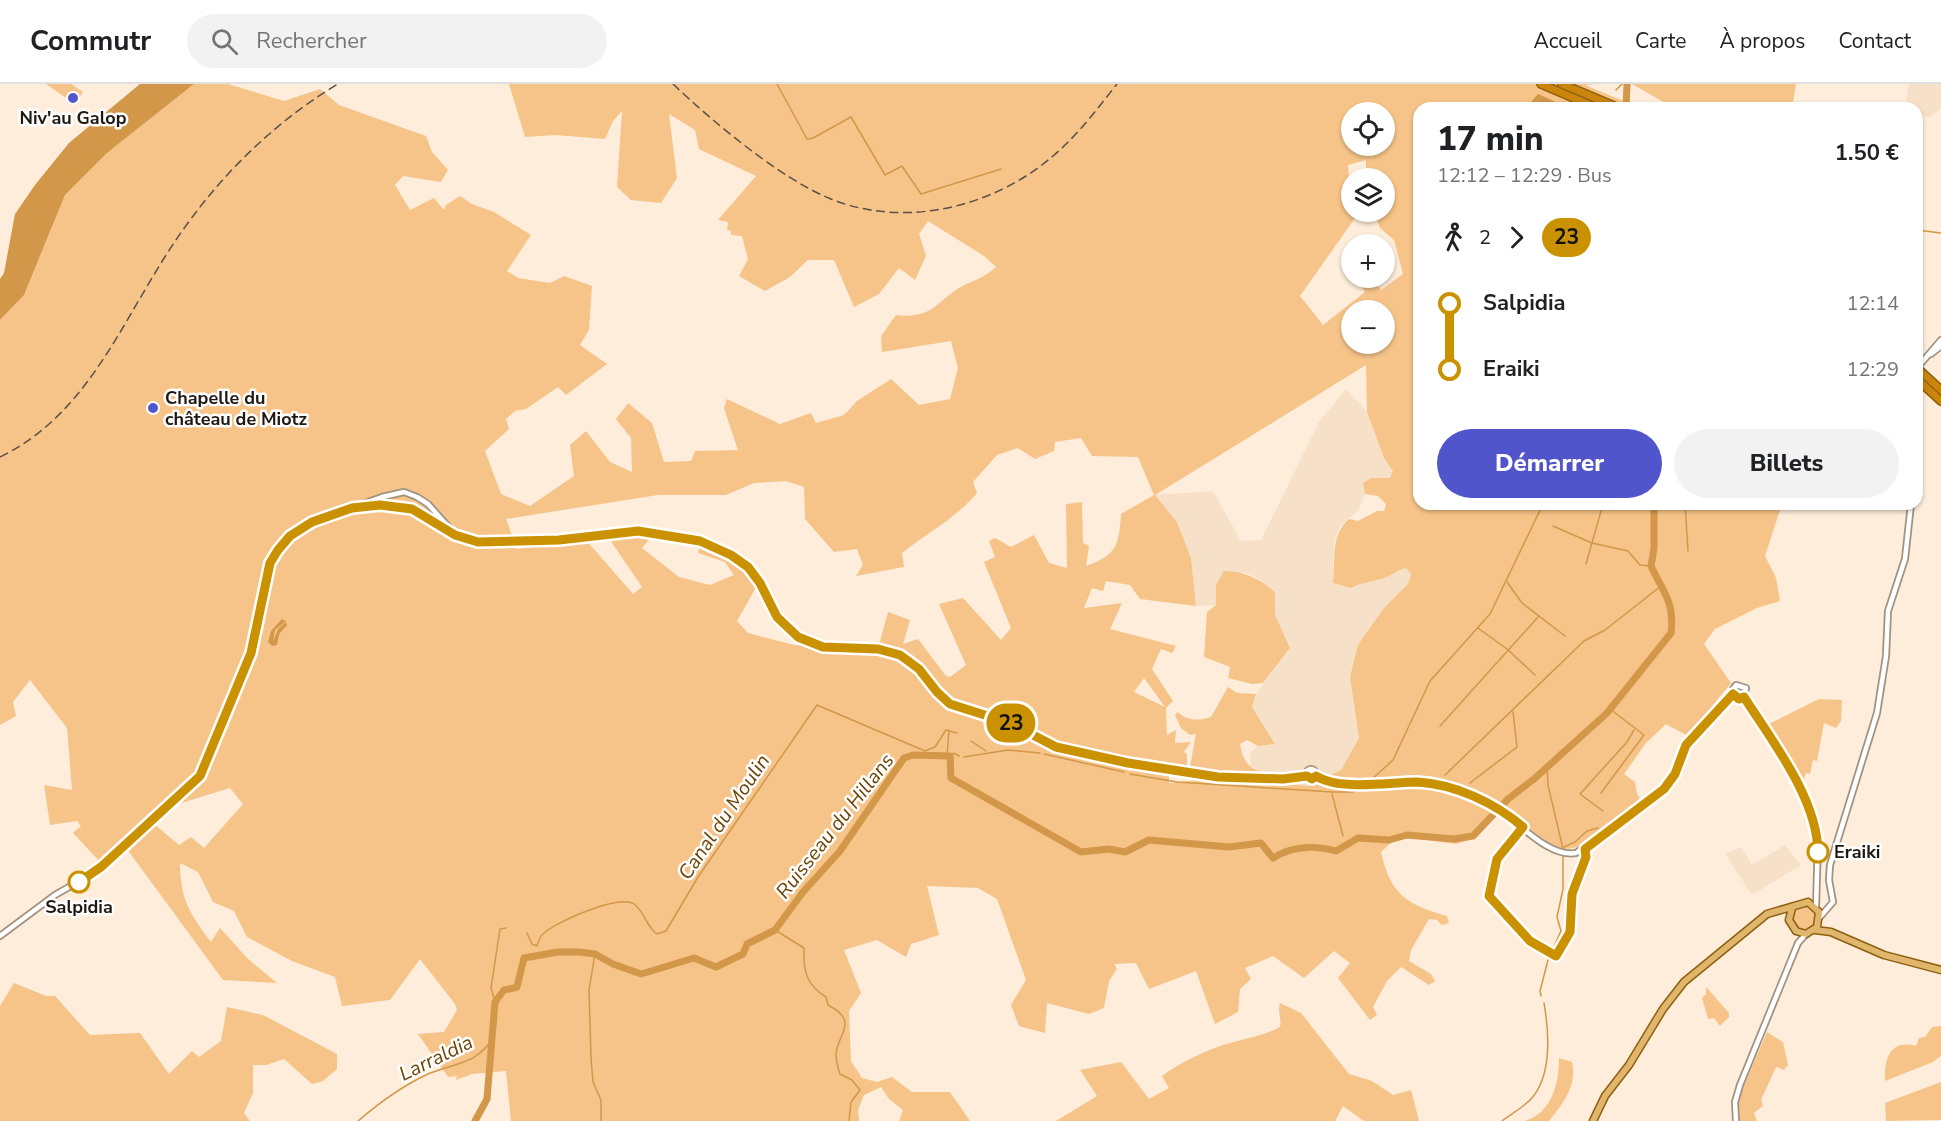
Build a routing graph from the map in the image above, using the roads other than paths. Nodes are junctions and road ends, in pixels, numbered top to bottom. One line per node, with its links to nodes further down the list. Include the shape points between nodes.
1 (1541, 84): 3 (highway)
2 (1562, 84): 4 (highway)
3 (1583, 102)
4 (1605, 102)
5 (1941, 340): 7 (street)
6 (1941, 346): 7 (street)
7 (1933, 352): 8 (street)
8 (1923, 362)
9 (1925, 376): 10 (highway); 12 (highway)
10 (1941, 383)
11 (1923, 384): 13 (highway)
12 (1941, 390)
13 (1941, 401)
14 (417, 496): 15 (street); 16 (street, via 397,493); 17 (street)
15 (428, 504): 19 (street); 20 (street)
16 (352, 508): 17 (street, via 380,505); 35 (street, via 303,527 290,536 270,563 251,653 200,776 97,871 55,895)
17 (412, 509): 19 (street)
18 (1910, 510): 27 (street, via 1905,559 1888,611 1877,713 1830,865 1834,897)
19 (419, 513): 20 (street)
20 (455, 535): 21 (street, via 485,542 548,541 638,531 688,538 722,550 748,567 777,617 798,637 823,647 878,649 900,655 919,669 950,704 1010,723 1056,747 1218,777 1289,779 1307,776 1312,770 1331,782 1434,784 1494,807 1548,847 1563,853 1585,849 1664,789 1675,774 1686,745)
21 (1731, 695): 22 (street); 22 (street, via 1734,687 1742,685 1747,691)
22 (1744, 697): 23 (street, via 1780,750 1815,824)
23 (1816, 896): 24 (street); 25 (street)
24 (1808, 902): 25 (main road); 26 (main road)
25 (1816, 907): 27 (street); 30 (main road)
26 (1792, 908): 28 (main road); 29 (main road)
27 (1828, 908): 30 (street)
28 (1777, 911): 29 (main road); 38 (main road, via 1761,918 1678,989 1605,1096)
29 (1789, 920): 32 (main road)
30 (1820, 920): 31 (main road); 33 (main road)
31 (1814, 930): 33 (main road); 34 (main road)
32 (1796, 931): 34 (main road); 36 (street)
33 (1831, 932): 37 (main road, via 1884,955)
34 (1806, 934): 36 (street)
35 (0, 936)
36 (1798, 943): 39 (street, via 1740,1085 1735,1102)
37 (1941, 970)
38 (1593, 1121)
39 (1736, 1121)

